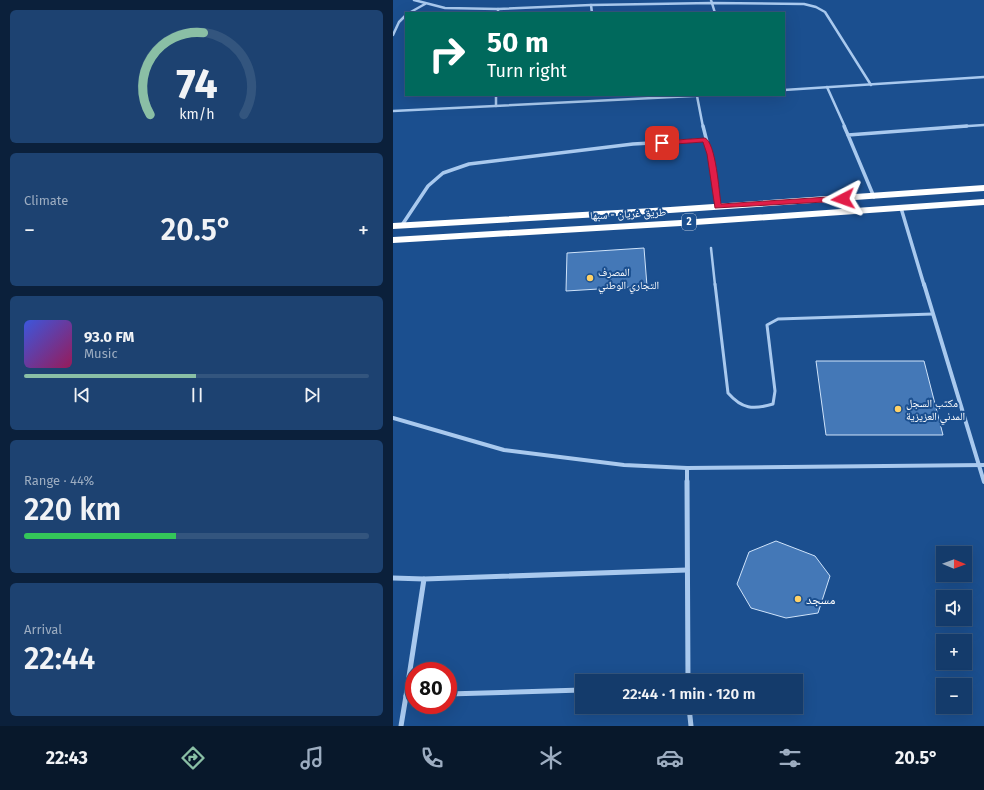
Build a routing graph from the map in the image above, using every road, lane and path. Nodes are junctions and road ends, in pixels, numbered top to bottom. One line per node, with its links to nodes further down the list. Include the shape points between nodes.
1 (414, 0): 3 (street)
2 (711, 1): 4 (street); 8 (street); 12 (street, via 804,4 816,7 825,12)
3 (425, 4): 5 (street, via 445,8); 6 (street)
4 (591, 5): 5 (street); 7 (street)
5 (498, 9)
6 (411, 12)
7 (592, 12)
8 (715, 12)
9 (405, 16): 10 (street)
10 (393, 35)
11 (984, 77): 12 (street)
12 (871, 85): 13 (street)
13 (827, 87): 14 (street); 22 (street)
14 (785, 90)
15 (496, 96): 19 (street)
16 (601, 96): 18 (street)
17 (697, 96): 18 (street); 23 (street)
18 (601, 101): 19 (street)
19 (496, 106): 20 (street)
20 (393, 111)
21 (984, 126): 22 (street)
22 (848, 135): 25 (street)
23 (705, 140): 27 (street, via 710,154); 29 (street, via 633,144 469,164 443,173 428,186)
24 (984, 188): 25 (highway, طريق غريان - سبها / 2)
25 (874, 197): 27 (highway, طريق غريان - سبها / 2)
26 (983, 203): 28 (highway, طريق غريان - سبها / 2)
27 (717, 206): 29 (highway, طريق غريان - سبها / 2)
28 (901, 208): 30 (highway, طريق غريان - سبها / 2); 32 (street)
29 (397, 226)
30 (393, 240)
31 (711, 248): 32 (lane, via 728,393 738,405 755,410 773,404 775,391 767,325 778,319)
32 (933, 314): 34 (street)
33 (393, 418): 35 (street, via 504,450 624,465)
34 (982, 465): 35 (street); 36 (street)
35 (687, 468): 37 (street)
36 (984, 482)
37 (687, 570): 39 (street); 41 (street)
38 (393, 578): 39 (street)
39 (424, 579): 40 (street)
40 (411, 662)
41 (688, 674)
42 (575, 690): 43 (street)
43 (457, 694)
44 (405, 702): 46 (street)
45 (690, 714): 47 (street)
46 (401, 726)
47 (691, 726)

